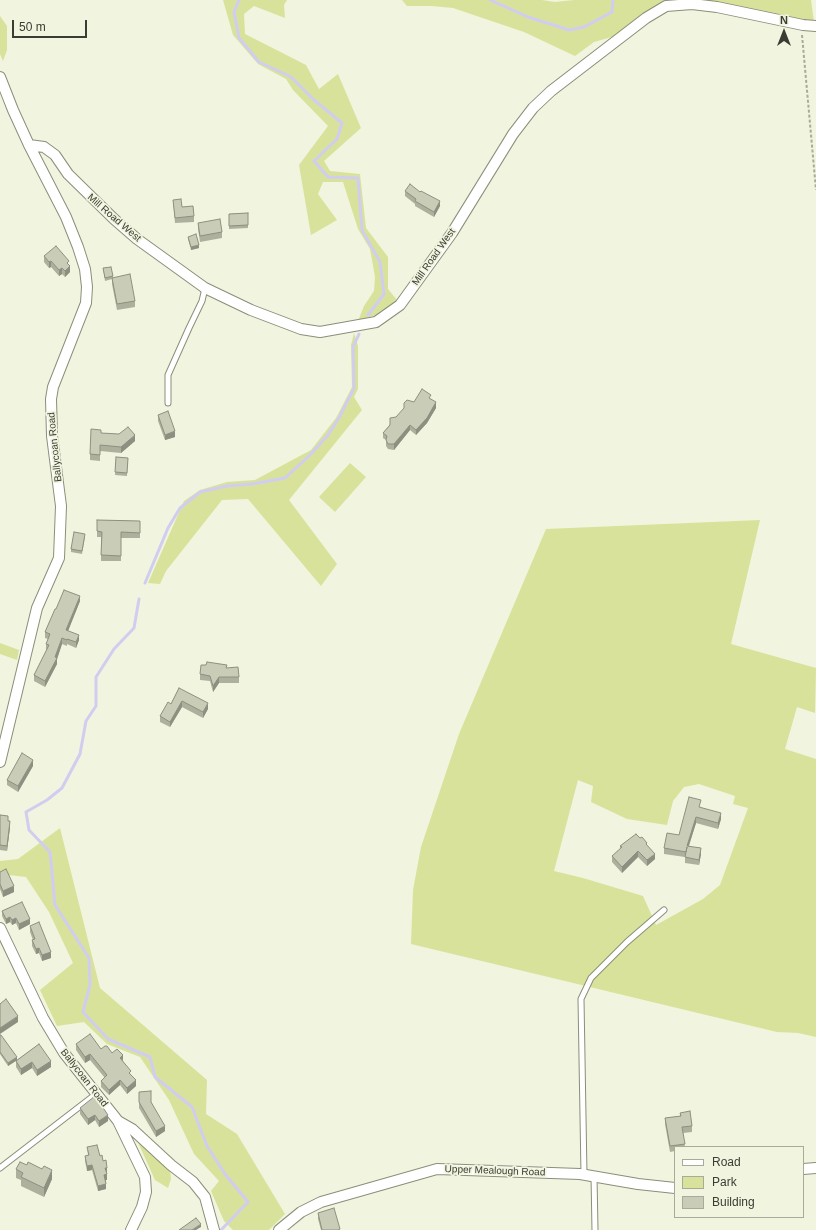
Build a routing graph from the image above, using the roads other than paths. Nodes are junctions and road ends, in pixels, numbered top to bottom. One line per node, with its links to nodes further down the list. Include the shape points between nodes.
1 (816, 26): 4 (street, Mill Road West, via 803,26 692,4 666,6 646,18 551,90 533,108 452,233 400,305 376,322 320,332 301,329 251,310)
2 (0, 77): 3 (street, Ballycoan Road)
3 (29, 145): 4 (street, Mill Road West, via 44,147 55,155 68,174 114,219 137,239); 6 (street, Ballycoan Road, via 78,247 87,287 86,303 53,387 51,399 52,436 61,506 58,558 37,608)
4 (205, 288): 5 (lane, via 202,301 168,375)
5 (168, 403)
6 (0, 762)
7 (664, 910): 14 (lane, via 591,978 581,999)
8 (0, 928): 9 (street, Ballycoan Road, via 43,1018 64,1053)
9 (96, 1094): 10 (street, Ballycoan Road); 11 (lane)
10 (118, 1121): 16 (street, Ballycoan Road, via 145,1178 146,1192 142,1207); 17 (street, via 132,1128 193,1182 205,1197)
11 (0, 1168)
12 (816, 1168): 13 (street)
13 (804, 1169)
14 (589, 1175): 15 (street, Upper Mealough Road); 18 (street, Upper Mealough Road, via 437,1169 321,1202 301,1212); 19 (lane)
15 (674, 1188)
16 (131, 1230)
17 (214, 1230)
18 (279, 1230)
19 (595, 1230)

